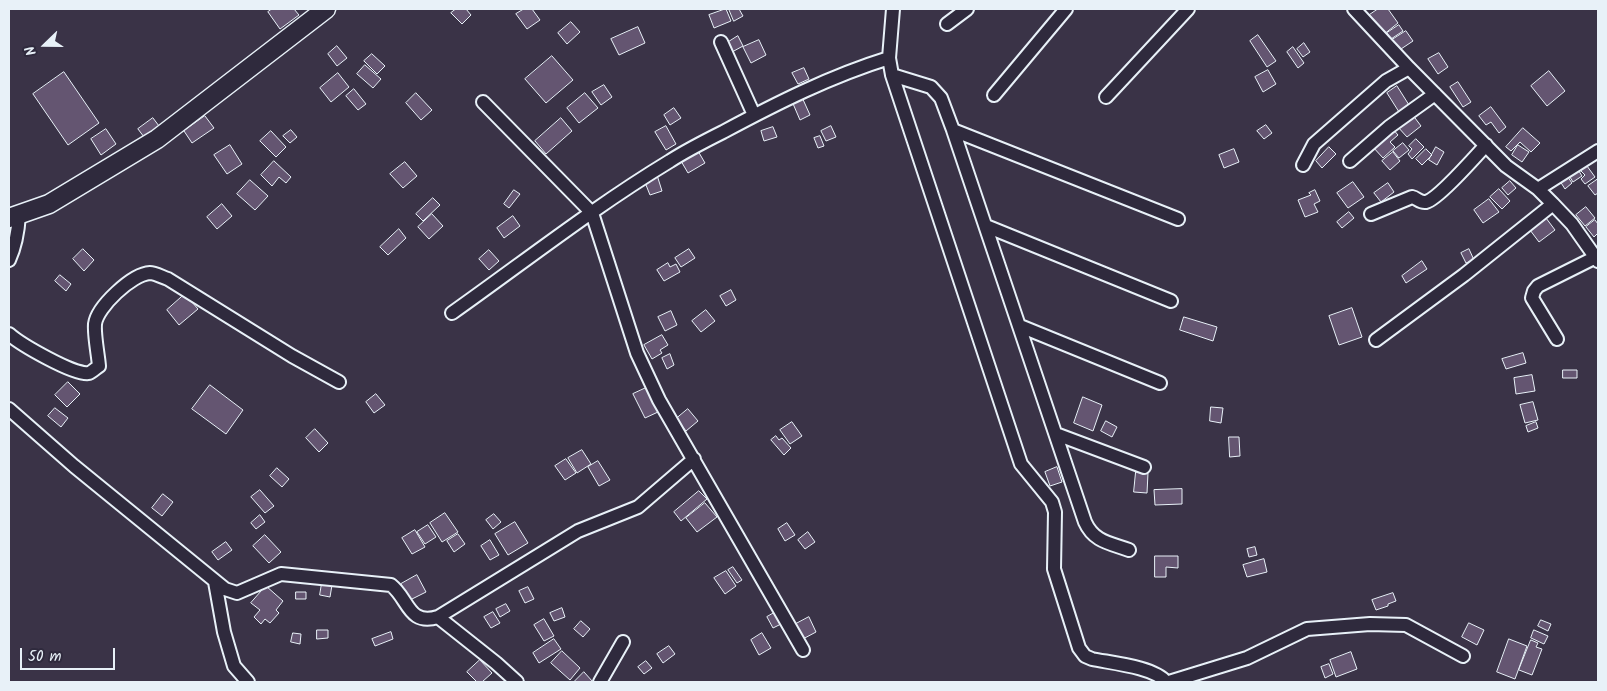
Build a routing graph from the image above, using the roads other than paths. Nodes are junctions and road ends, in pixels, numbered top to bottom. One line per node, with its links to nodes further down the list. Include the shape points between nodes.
1 (326, 9): 26 (main road, via 157,139 50,204)
2 (893, 9): 9 (street)
3 (967, 9): 7 (street)
4 (1066, 9): 13 (street)
5 (1188, 9): 14 (street)
6 (1354, 9): 10 (street)
7 (947, 24)
8 (721, 42): 16 (street)
9 (890, 58): 11 (street); 16 (street, via 858,67)
10 (1409, 68): 12 (street); 21 (street, via 1386,81 1314,144)
11 (892, 75): 17 (street, via 931,88 941,98); 53 (street, via 1022,464 1052,502 1055,512 1054,569 1079,648 1092,659 1150,671)
12 (1435, 94): 18 (street); 20 (street, via 1389,127)
13 (994, 95)
14 (1106, 97)
15 (482, 102): 24 (street)
16 (754, 115): 24 (street, via 670,160)
17 (953, 130): 27 (street); 28 (street)
18 (1486, 145): 22 (street, via 1506,166); 25 (street, via 1429,200 1420,202 1412,197)
19 (1598, 150): 22 (street)
20 (1350, 161)
21 (1303, 165)
22 (1538, 189): 23 (street)
23 (1553, 204): 30 (street); 37 (street)
24 (592, 213): 33 (street); 42 (street, via 637,353 659,400)
25 (1371, 214)
26 (14, 217): 29 (street, via 18,232)
27 (1178, 219)
28 (986, 226): 32 (street); 34 (street)
29 (11, 254): 31 (street)
30 (1597, 258): 36 (street, via 1538,286 1534,291 1535,305)
31 (9, 271)
32 (1171, 301)
33 (452, 313)
34 (1020, 326): 39 (street); 41 (street)
35 (9, 334): 38 (street, via 63,365 79,372 90,372 99,366 95,324 99,312 138,275 151,273 168,279)
36 (1557, 339)
37 (1376, 340)
38 (339, 382)
39 (1160, 383)
40 (9, 409): 45 (street)
41 (1056, 434): 43 (street); 44 (street, via 1089,531 1095,537)
42 (694, 459): 46 (street, via 638,507 578,531); 48 (street)
43 (1144, 468)
44 (1129, 550)
45 (215, 582): 46 (street, via 237,593 282,574 391,585 418,617 427,620); 50 (street, via 234,666)
46 (438, 616): 51 (street)
47 (623, 642): 52 (street)
48 (803, 650)
49 (1463, 656): 53 (street, via 1406,625 1307,629 1247,658)
50 (248, 682)
51 (517, 682)
52 (600, 682)
53 (1167, 682)

